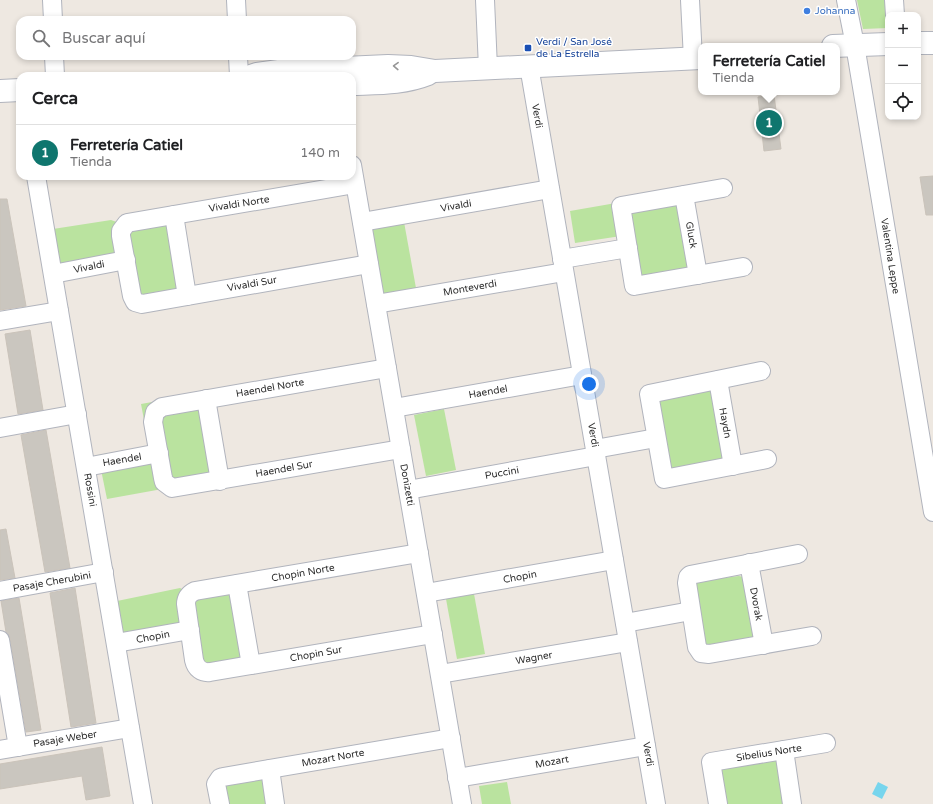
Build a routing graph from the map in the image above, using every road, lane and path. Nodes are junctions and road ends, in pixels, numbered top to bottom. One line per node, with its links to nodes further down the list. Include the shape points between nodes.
1 (52, 0): 8 (street)
2 (236, 0): 9 (street)
3 (485, 0): 22 (street)
4 (690, 0): 18 (street)
5 (846, 0): 14 (street, Valentina Leppe)
6 (894, 0): 7 (street)
7 (895, 12)
8 (53, 16)
9 (237, 16)
10 (921, 43): 11 (main road)
11 (933, 43)
12 (885, 45): 14 (main road)
13 (840, 49): 14 (main road)
14 (850, 54): 17 (main road); 67 (street, Valentina Leppe)
15 (921, 56): 16 (main road)
16 (933, 56)
17 (885, 57)
18 (697, 59): 21 (main road)
19 (54, 60): 24 (street)
20 (238, 60): 25 (street)
21 (529, 66): 22 (main road); 35 (street, Verdi)
22 (488, 68): 23 (main road)
23 (435, 71): 27 (main road, one-way to 27, via 388,66); 28 (main road, via 395,82)
24 (55, 72)
25 (239, 72)
26 (272, 72): 27 (main road)
27 (336, 72)
28 (356, 84)
29 (16, 90): 30 (main road)
30 (0, 91)
31 (37, 180): 44 (street, Rossini)
32 (354, 180): 33 (street, Donizetti)
33 (355, 184): 37 (street, Vivaldi Norte); 38 (street, Donizetti)
34 (723, 188): 36 (street)
35 (550, 189): 38 (street, Vivaldi); 42 (street, Verdi)
36 (684, 195): 39 (street, via 621,206); 45 (street, Gluck)
37 (174, 215): 40 (street, Vivaldi Norte, via 131,222 124,226 121,236); 46 (street)
38 (362, 222): 41 (street, Donizetti)
39 (628, 248): 42 (street, Monteverdi); 45 (street, via 634,286)
40 (126, 260): 44 (street, Vivaldi); 46 (street, Vivaldi Sur, via 135,302 142,304)
41 (369, 264): 46 (street, Vivaldi Sur); 47 (street, Donizetti)
42 (563, 265): 47 (street, Monteverdi); 52 (street, Verdi)
43 (743, 267): 45 (street)
44 (53, 274): 48 (street, Rossini)
45 (698, 275)
46 (187, 296)
47 (376, 304): 50 (street, Donizetti)
48 (59, 311): 49 (street); 56 (street, Rossini)
49 (0, 321)
50 (387, 368): 54 (street, Haendel Norte); 55 (street, Donizetti)
51 (761, 371): 53 (street)
52 (582, 375): 55 (street, Haendel); 61 (street, Verdi)
53 (718, 380): 58 (street, via 649,394); 63 (street, Haydn)
54 (206, 399): 60 (street, Haendel Norte, via 162,407 155,412 153,422); 65 (street)
55 (394, 408): 59 (street, Donizetti)
56 (77, 414): 57 (street); 64 (street, Rossini)
57 (0, 428)
58 (656, 438): 61 (street, Puccini); 63 (street, via 664,479)
59 (401, 449): 65 (street, Haendel Sur); 66 (street, Donizetti)
60 (159, 453): 64 (street, Haendel); 65 (street, Haendel Sur, via 164,482 172,488)
61 (596, 453): 66 (street, Puccini); 70 (street, Verdi)
62 (767, 459): 63 (street)
63 (733, 466)
64 (86, 467): 72 (street, Rossini)
65 (220, 481)
66 (408, 490): 68 (street, Donizetti)
67 (933, 512)
68 (419, 552): 73 (street, Chopin Norte); 75 (street, Donizetti)
69 (798, 554): 71 (street)
70 (614, 560): 75 (street, Chopin); 77 (street, Verdi)
71 (749, 563): 76 (street, via 690,575 687,583); 83 (street, Dvorak)
72 (104, 572): 74 (street, Pasaje Cherubini); 82 (street, Rossini)
73 (237, 584): 78 (street, Chopin Norte, via 195,591 188,596 186,604); 85 (street)
74 (0, 591)
75 (426, 593): 79 (street, Donizetti)
76 (691, 611): 77 (street); 83 (street, via 697,647 701,653 709,654)
77 (625, 623): 81 (street, Verdi)
78 (190, 630): 82 (street, Chopin); 85 (street, Chopin Sur, via 195,664 200,670 210,672)
79 (433, 634): 85 (street, Chopin Sur); 86 (street, Donizetti)
80 (812, 636): 83 (street)
81 (628, 642): 86 (street, Wagner); 90 (street, Verdi)
82 (116, 643): 87 (street, Rossini)
83 (764, 644)
84 (1, 646): 91 (street)
85 (251, 665)
86 (440, 674): 88 (street, Donizetti)
87 (130, 728): 91 (street, Pasaje Weber); 96 (street, Rossini)
88 (451, 738): 94 (street, Mozart Norte); 95 (street, Donizetti)
89 (826, 743): 93 (street, Sibelius Norte)
90 (646, 746): 95 (street, Mozart); 100 (street, Verdi)
91 (18, 747): 92 (street, Pasaje Weber)
92 (0, 750)
93 (784, 750): 101 (street, Sibelius Norte, via 711,762); 102 (street)
94 (270, 769): 97 (street, Mozart Norte, via 218,780 216,784); 98 (street)
95 (457, 778): 99 (street, Donizetti)
96 (143, 804)
97 (220, 804)
98 (276, 804)
99 (462, 804)
100 (656, 804)
101 (718, 804)
102 (792, 804)

